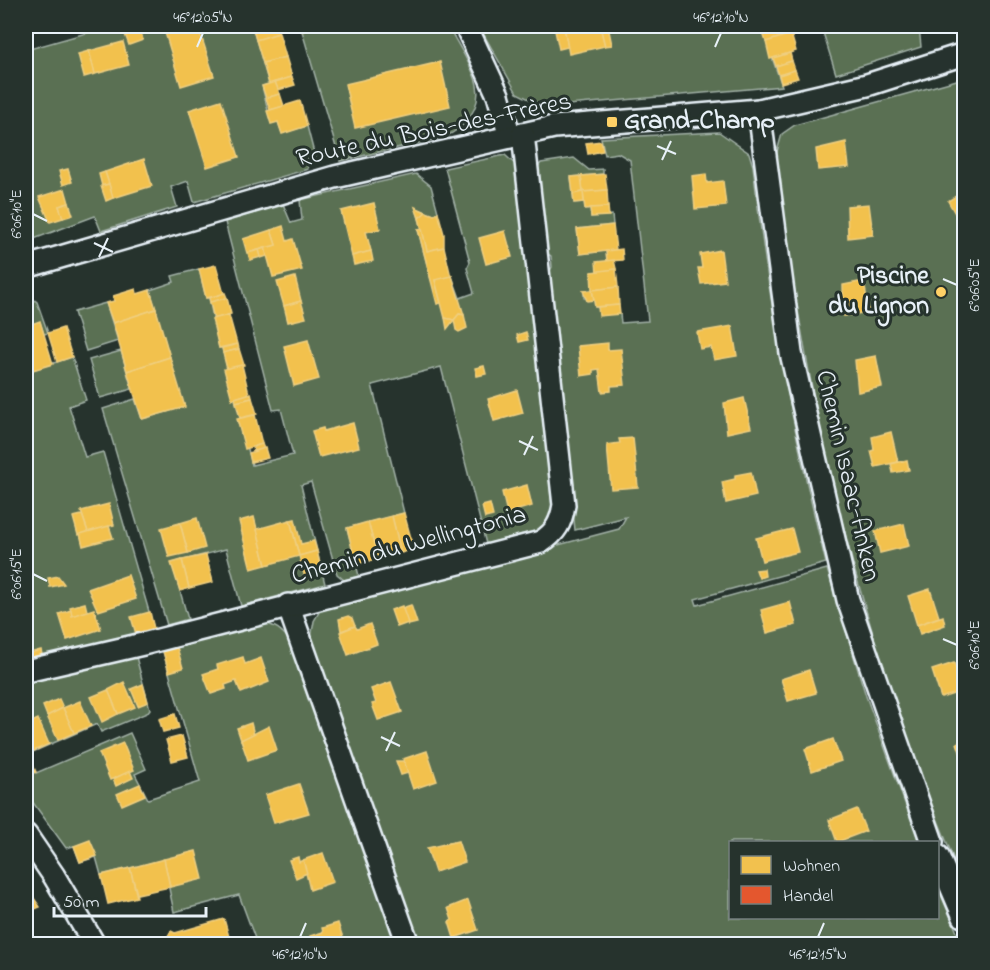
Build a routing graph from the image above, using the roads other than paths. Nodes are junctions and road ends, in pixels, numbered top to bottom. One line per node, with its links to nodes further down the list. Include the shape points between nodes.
1 (466, 26): 4 (street, Chemin du Wellingtonia)
2 (964, 54): 3 (street, Route du Bois-des-Frères, via 867,85)
3 (759, 110): 4 (street, Route du Bois-des-Frères, via 554,127); 9 (street, Chemin Isaac-Anken, via 791,353 838,563)
4 (517, 135): 5 (street, Route du Bois-des-Frères, via 334,177); 6 (street, Chemin du Wellingtonia, via 564,506 557,528 541,542)
5 (26, 267)
6 (288, 605): 7 (street, Chemin du Wellingtonia); 13 (street)
7 (26, 671)
8 (26, 835): 12 (street)
9 (931, 841)
10 (939, 858): 11 (street)
11 (964, 917)
12 (94, 945)
13 (408, 945)

